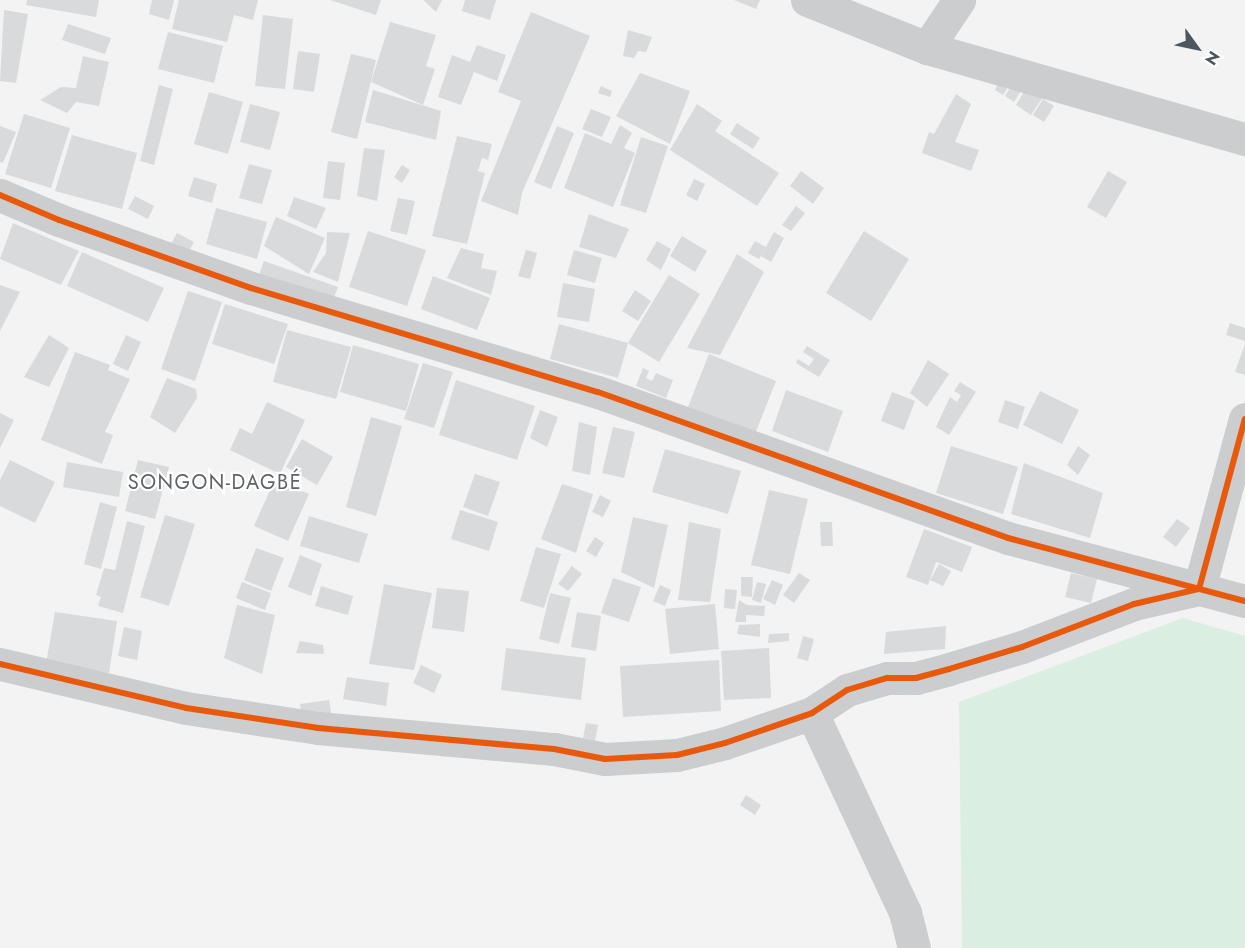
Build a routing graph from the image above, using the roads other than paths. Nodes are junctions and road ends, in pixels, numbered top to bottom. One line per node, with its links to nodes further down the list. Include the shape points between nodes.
1 (807, 0): 3 (street)
2 (959, 0): 3 (street)
3 (927, 48): 4 (street)
4 (1245, 139)
5 (0, 195): 7 (street, via 251,288 598,392 1008,538)
6 (1245, 419): 7 (street)
7 (1199, 589): 8 (street); 10 (street, via 1134,604 1032,644 949,669 916,678 887,678 847,690)
8 (1245, 601)
9 (0, 664): 10 (street, via 186,708 318,728 554,749 605,759 677,755)
10 (812, 713): 11 (street, via 905,912)
11 (914, 948)

